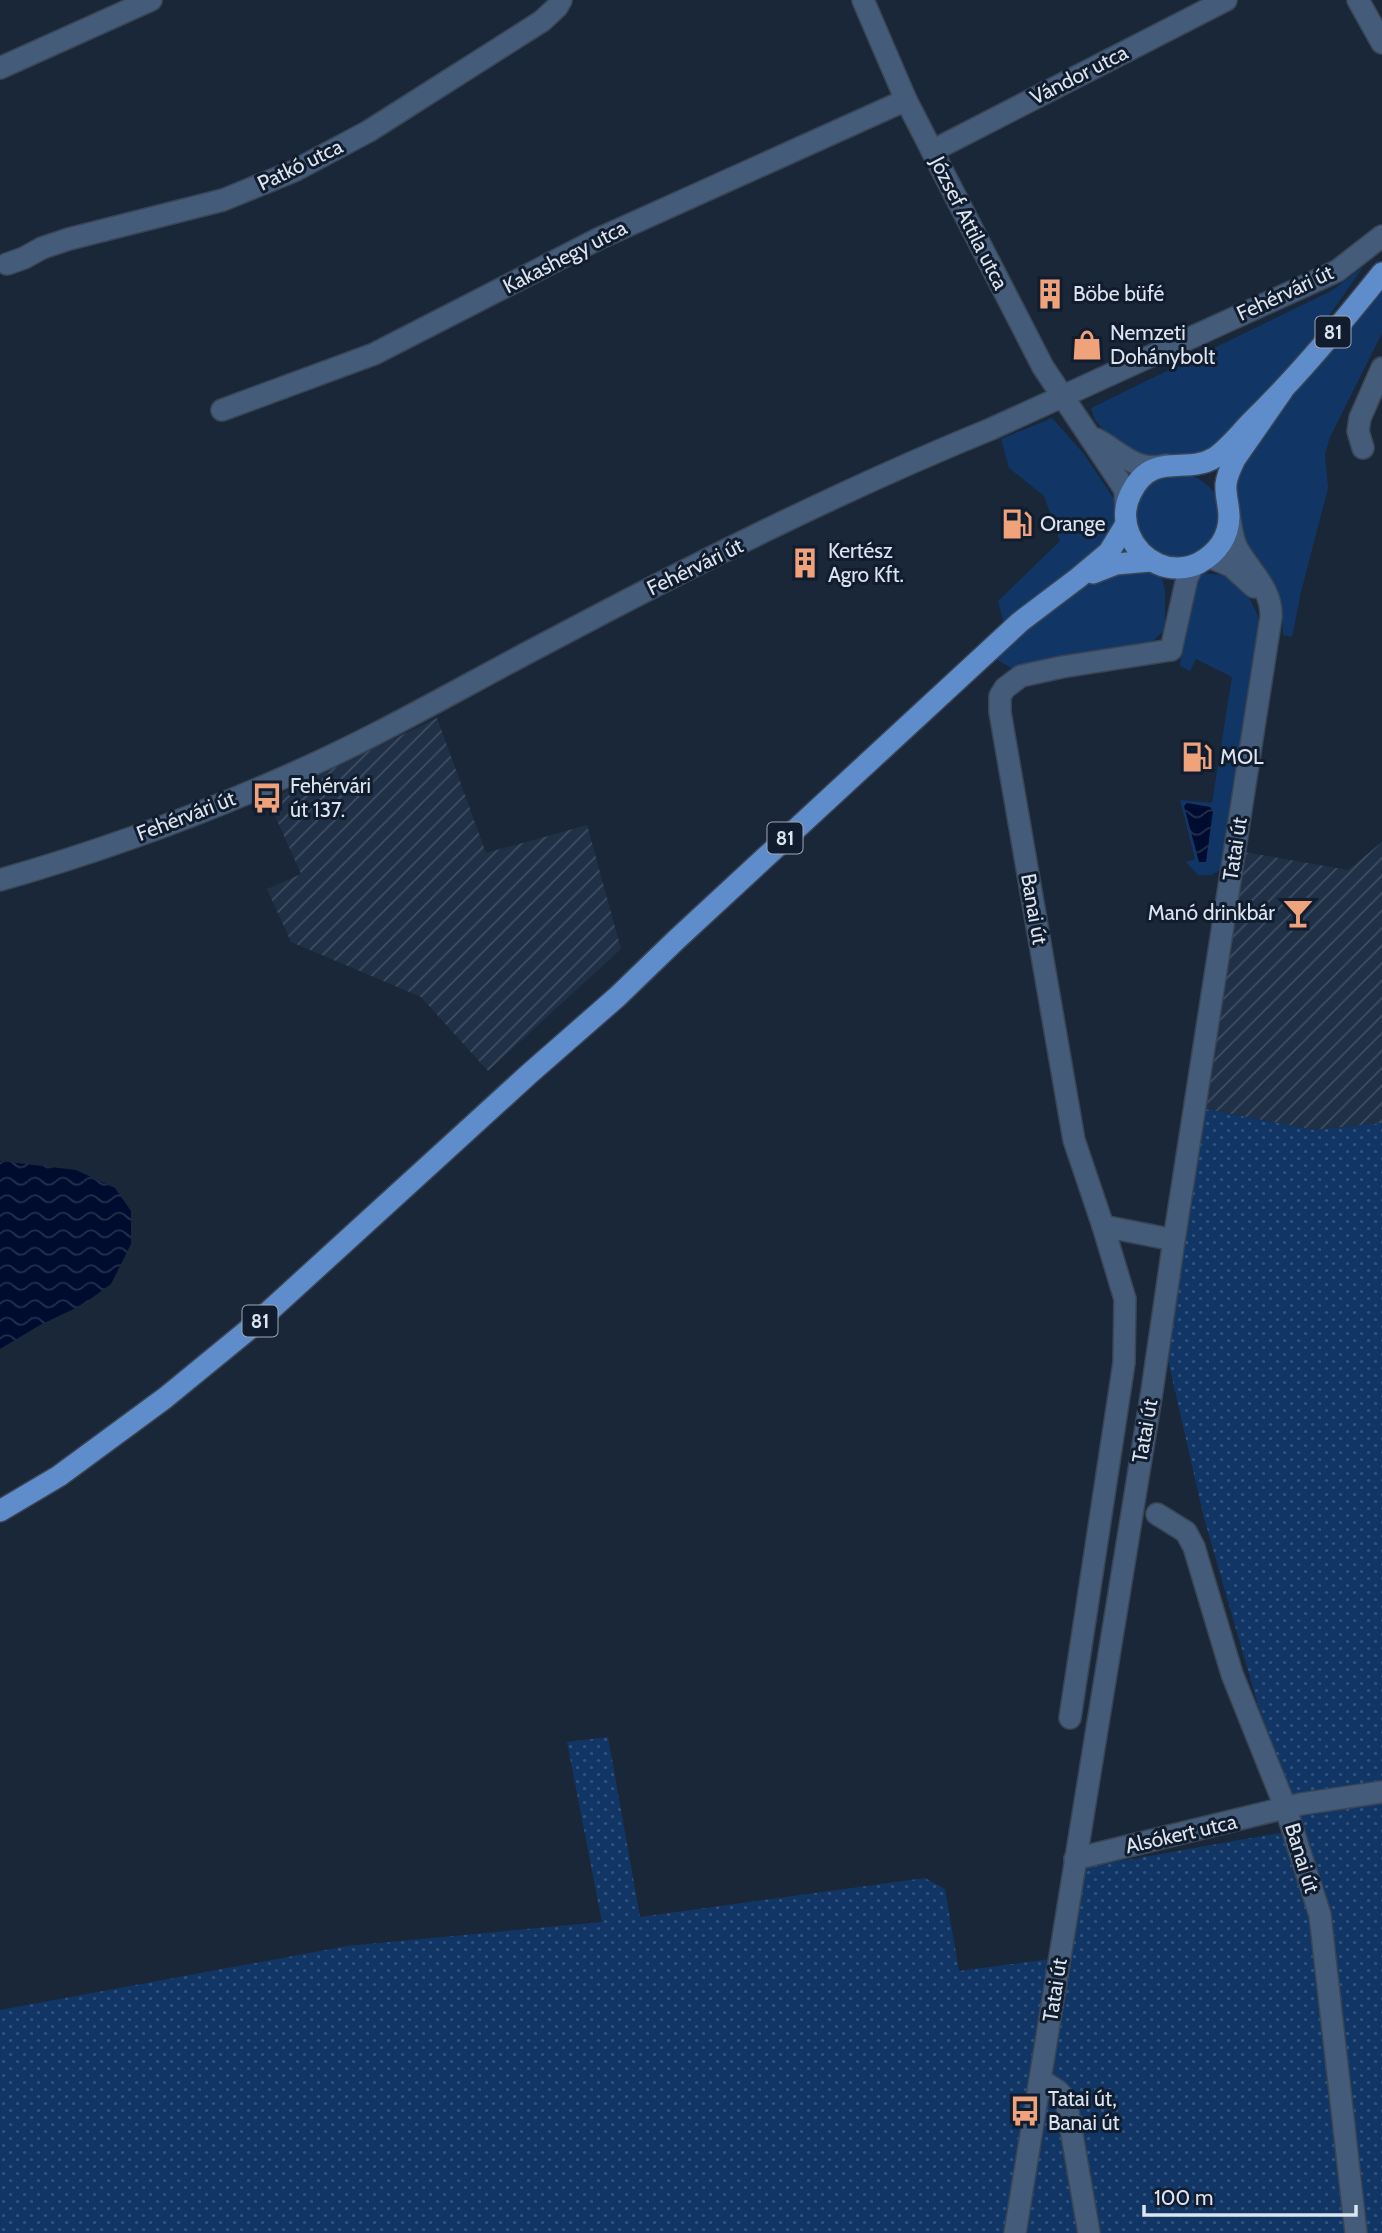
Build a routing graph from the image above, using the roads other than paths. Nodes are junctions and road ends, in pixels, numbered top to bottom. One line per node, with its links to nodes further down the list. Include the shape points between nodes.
1 (151, 0): 7 (street)
2 (561, 0): 11 (street, Patkó utca, via 542,21 369,131 294,171 223,200 69,239)
3 (863, 0): 8 (street, József Attila utca)
4 (1226, 0): 9 (street, Vándor utca)
5 (1358, 0): 6 (street)
6 (1382, 43)
7 (0, 68)
8 (906, 100): 9 (street, József Attila utca); 16 (street, Kakashegy utca, via 598,239 374,354)
9 (932, 150): 15 (street, József Attila utca)
10 (1382, 236): 15 (street, Fehérvári út, via 1337,271)
11 (7, 264)
12 (1382, 273): 14 (main road, 81)
13 (1382, 368): 18 (street, via 1360,418)
14 (1283, 390): 19 (main road, 81, via 1214,458 1196,465); 20 (main road, 81, via 1235,459 1226,485)
15 (1062, 397): 17 (street, József Attila utca); 27 (street, Fehérvári út, via 718,554 279,780 53,865)
16 (222, 410)
17 (1091, 437): 19 (street, József Attila utca, via 1139,465); 21 (street, József Attila utca, via 1125,491)
18 (1363, 448)
19 (1174, 465): 20 (main road, via 1196,467 1209,475 1220,486); 21 (main road, 81, via 1151,471 1139,481 1130,494)
20 (1228, 507): 22 (main road, 81, via 1227,531 1220,546); 25 (street, Tatai út, via 1237,548 1270,600)
21 (1126, 516): 23 (main road, via 1130,539); 24 (main road, 81, via 1109,552)
22 (1201, 561): 23 (main road, 81, via 1178,568); 25 (street, Tatai út, via 1231,566 1250,582 1264,604); 26 (street, via 1187,578)
23 (1157, 564): 24 (main road, 81, via 1116,564); 26 (street, via 1169,577 1171,589)
24 (1078, 578): 32 (main road, 81, via 1020,622 617,997 254,1325 59,1476)
25 (1270, 627): 29 (street, Tatai út)
26 (1171, 650): 28 (street, Banai út, via 1021,676 1000,696 1074,1140)
27 (0, 880)
28 (1103, 1226): 29 (street); 30 (street, Tatai út, via 1125,1298)
29 (1174, 1240): 31 (street, Tatai út)
30 (1124, 1363): 31 (street); 34 (street, Tatai út)
31 (1156, 1363): 37 (street, Tatai út)
32 (0, 1511)
33 (1157, 1514): 36 (street, Banai út, via 1186,1532 1195,1547 1232,1674)
34 (1070, 1718)
35 (1382, 1792): 36 (street, Alsókert utca)
36 (1286, 1808): 37 (street, Alsókert utca); 41 (street, Banai út, via 1320,1915)
37 (1075, 1858): 38 (street, Tatai út)
38 (1041, 2080): 39 (street, Tatai út); 40 (street, via 1066,2100)
39 (1016, 2233)
40 (1089, 2233)
41 (1356, 2233)

